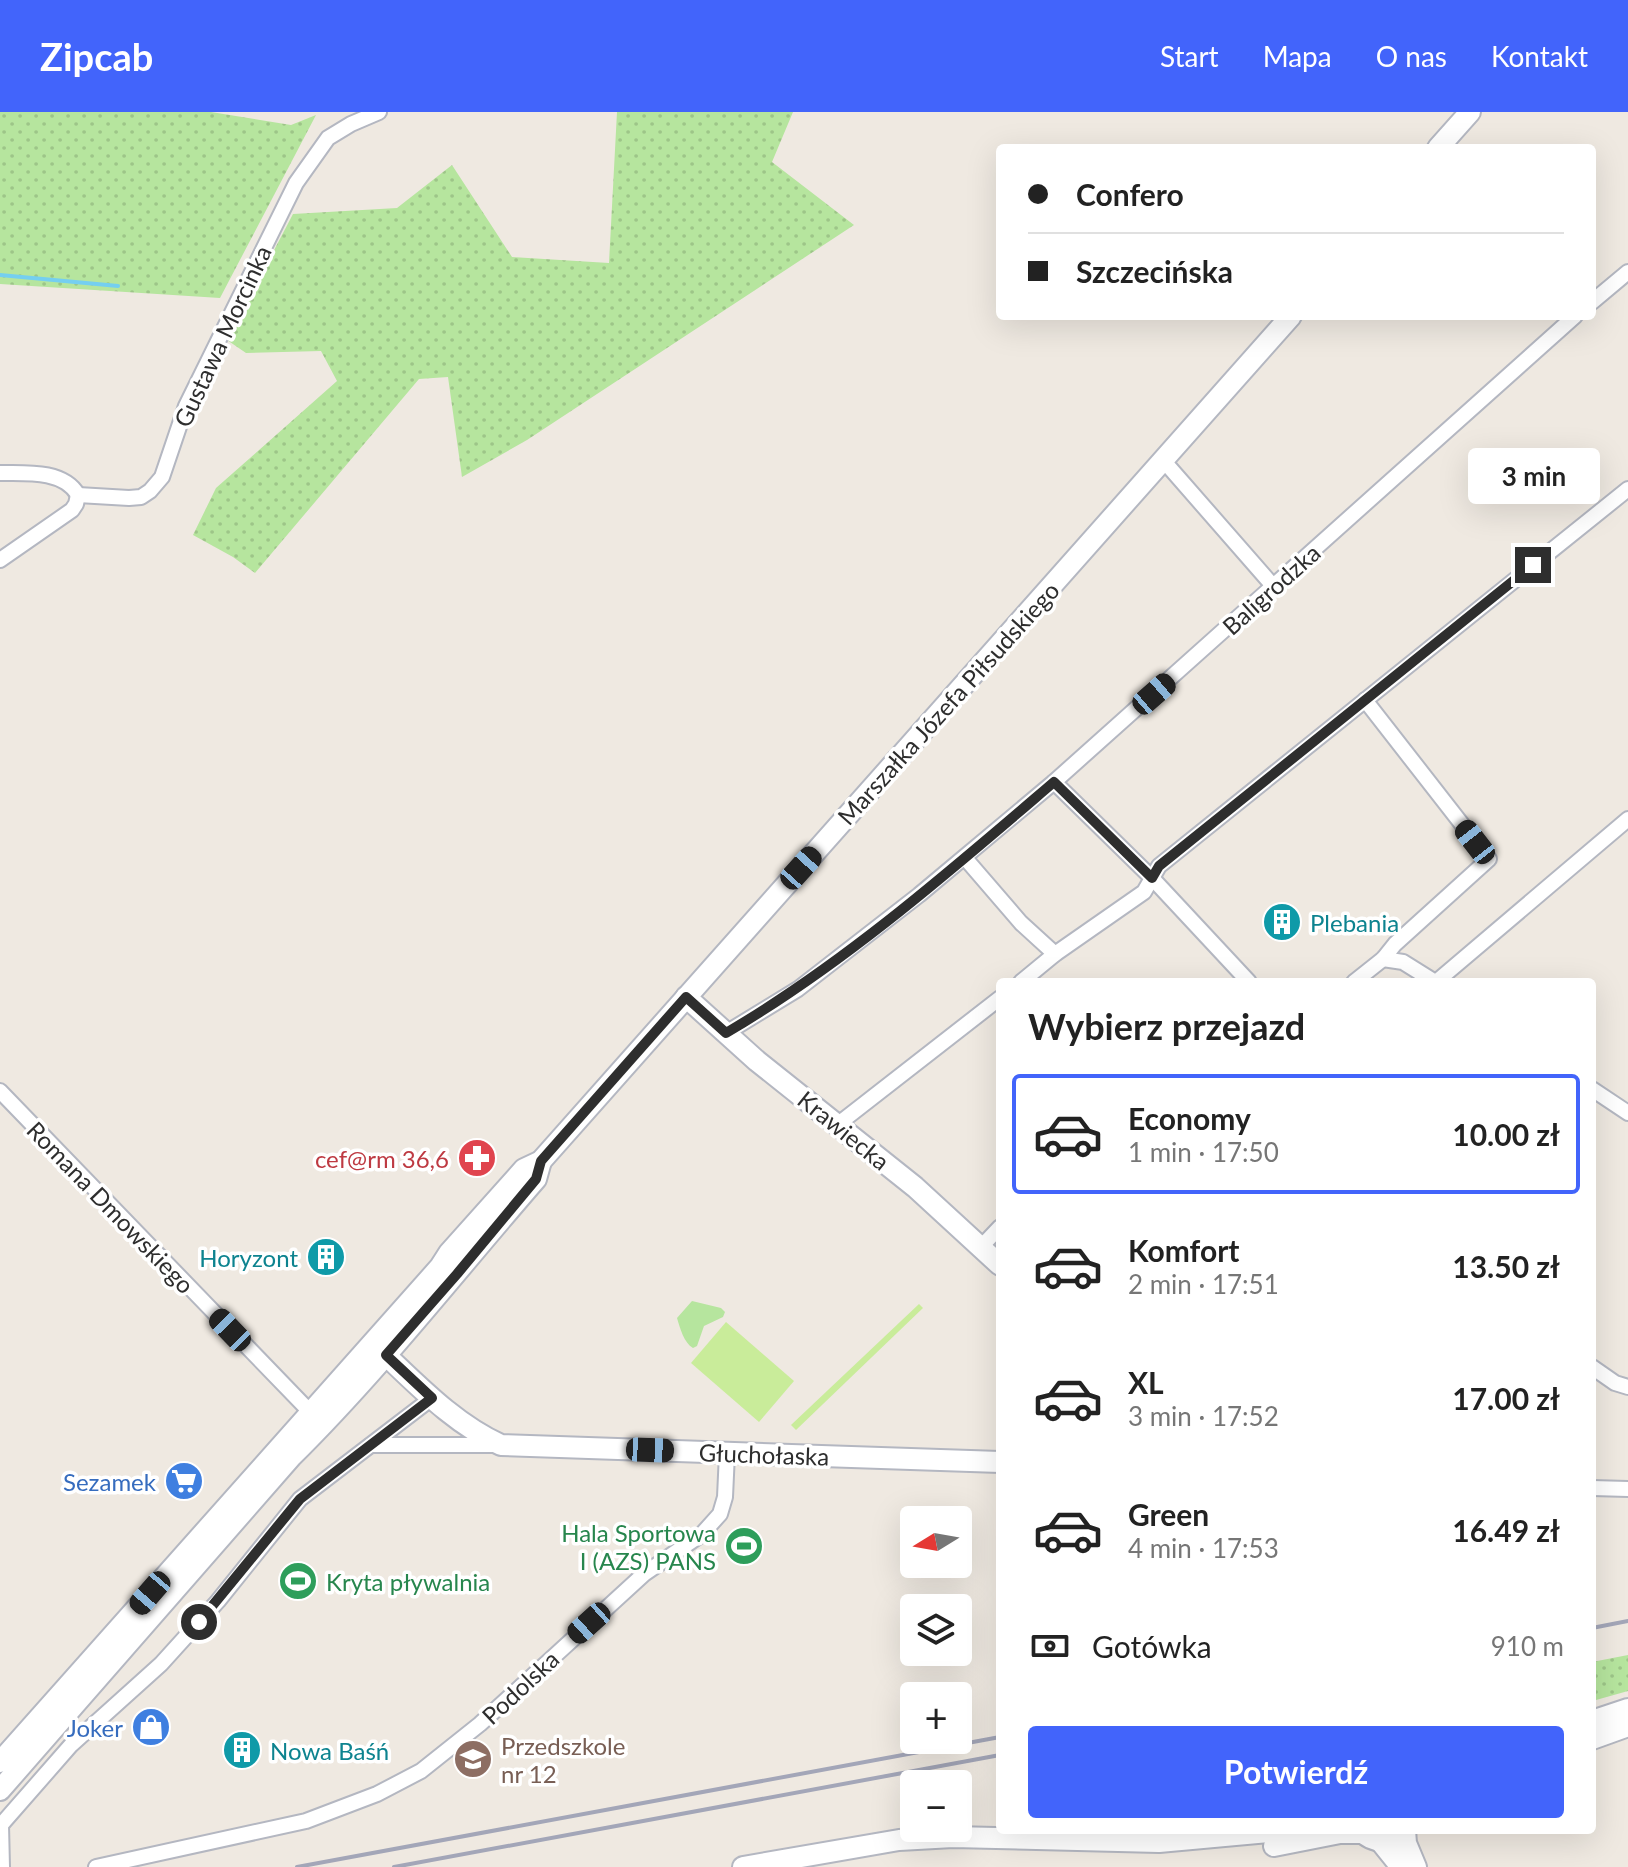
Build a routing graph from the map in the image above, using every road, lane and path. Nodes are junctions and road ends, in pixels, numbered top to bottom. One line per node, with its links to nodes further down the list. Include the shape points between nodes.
1 (379, 112): 11 (street, Gustawa Morcinka, via 328,138 296,183 186,406 162,477 141,497)
2 (1470, 112): 3 (main road)
3 (1442, 144)
4 (1628, 272): 5 (street)
5 (1596, 299)
6 (1287, 320): 8 (main road, Marszałka Józefa Piłsudskiego)
7 (1571, 320): 13 (street, Baligrodzka)
8 (1163, 460): 13 (street); 26 (main road, Marszałka Józefa Piłsudskiego)
9 (0, 473): 11 (street, Gustawa Morcinka, via 65,479)
10 (1628, 489): 14 (street)
11 (78, 495): 12 (street, via 72,510)
12 (0, 560)
13 (1274, 587): 15 (street, Baligrodzka)
14 (1365, 700): 18 (street, via 1159,866); 20 (street, via 1489,859)
15 (1054, 782): 17 (street, Baligrodzka); 18 (street)
16 (1628, 819): 25 (street)
17 (965, 858): 19 (street); 28 (street, Baligrodzka, via 798,989)
18 (1152, 878): 19 (street, via 1144,892); 22 (street)
19 (1055, 954): 21 (street)
20 (1383, 959): 23 (street); 24 (street, via 1403,962)
21 (1026, 978)
22 (1239, 978)
23 (1359, 978)
24 (1429, 978)
25 (1441, 978)
26 (686, 997): 28 (main road, Krawiecka); 36 (main road, Marszałka Józefa Piłsudskiego, via 541,1161 524,1169)
27 (996, 1001): 32 (street)
28 (726, 1033): 32 (main road, Krawiecka)
29 (0, 1091): 40 (street, Romana Dmowskiego)
30 (1596, 1097): 31 (street)
31 (1628, 1113)
32 (837, 1125): 34 (main road, Krawiecka)
33 (996, 1231): 34 (street)
34 (981, 1247): 35 (main road, Krawiecka)
35 (996, 1261)
36 (379, 1349): 39 (main road, Głuchołaska); 40 (main road, Marszałka Józefa Piłsudskiego)
37 (1596, 1370): 38 (street)
38 (1628, 1387)
39 (432, 1398): 41 (street); 42 (main road, Głuchołaska)
40 (317, 1419): 47 (main road, Marszałka Józefa Piłsudskiego)
41 (370, 1445): 42 (street); 61 (street, via 300,1499 161,1664 71,1745 11,1813 1,1825)
42 (501, 1445): 43 (main road, Głuchołaska)
43 (727, 1453): 44 (main road, Głuchołaska); 62 (street, Podolska, via 720,1514 702,1534 644,1574 421,1771 306,1821)
44 (996, 1462)
45 (1596, 1488): 46 (street)
46 (1628, 1489)
47 (173, 1580): 52 (main road, Marszałka Józefa Piłsudskiego); 53 (main road, Marszałka Józefa Piłsudskiego)
48 (1628, 1709): 49 (main road)
49 (1596, 1720)
50 (1628, 1726): 51 (main road)
51 (1596, 1738)
52 (0, 1762)
53 (0, 1790)
54 (1247, 1834): 59 (main road)
55 (1335, 1834): 59 (main road, via 1230,1850)
56 (1400, 1834): 58 (main road)
57 (1405, 1834): 65 (main road)
58 (1368, 1835): 64 (main road)
59 (1159, 1842): 60 (main road, via 899,1840)
60 (780, 1864): 63 (main road)
61 (2, 1867)
62 (96, 1867)
63 (743, 1867)
64 (1401, 1867)
65 (1416, 1867)

